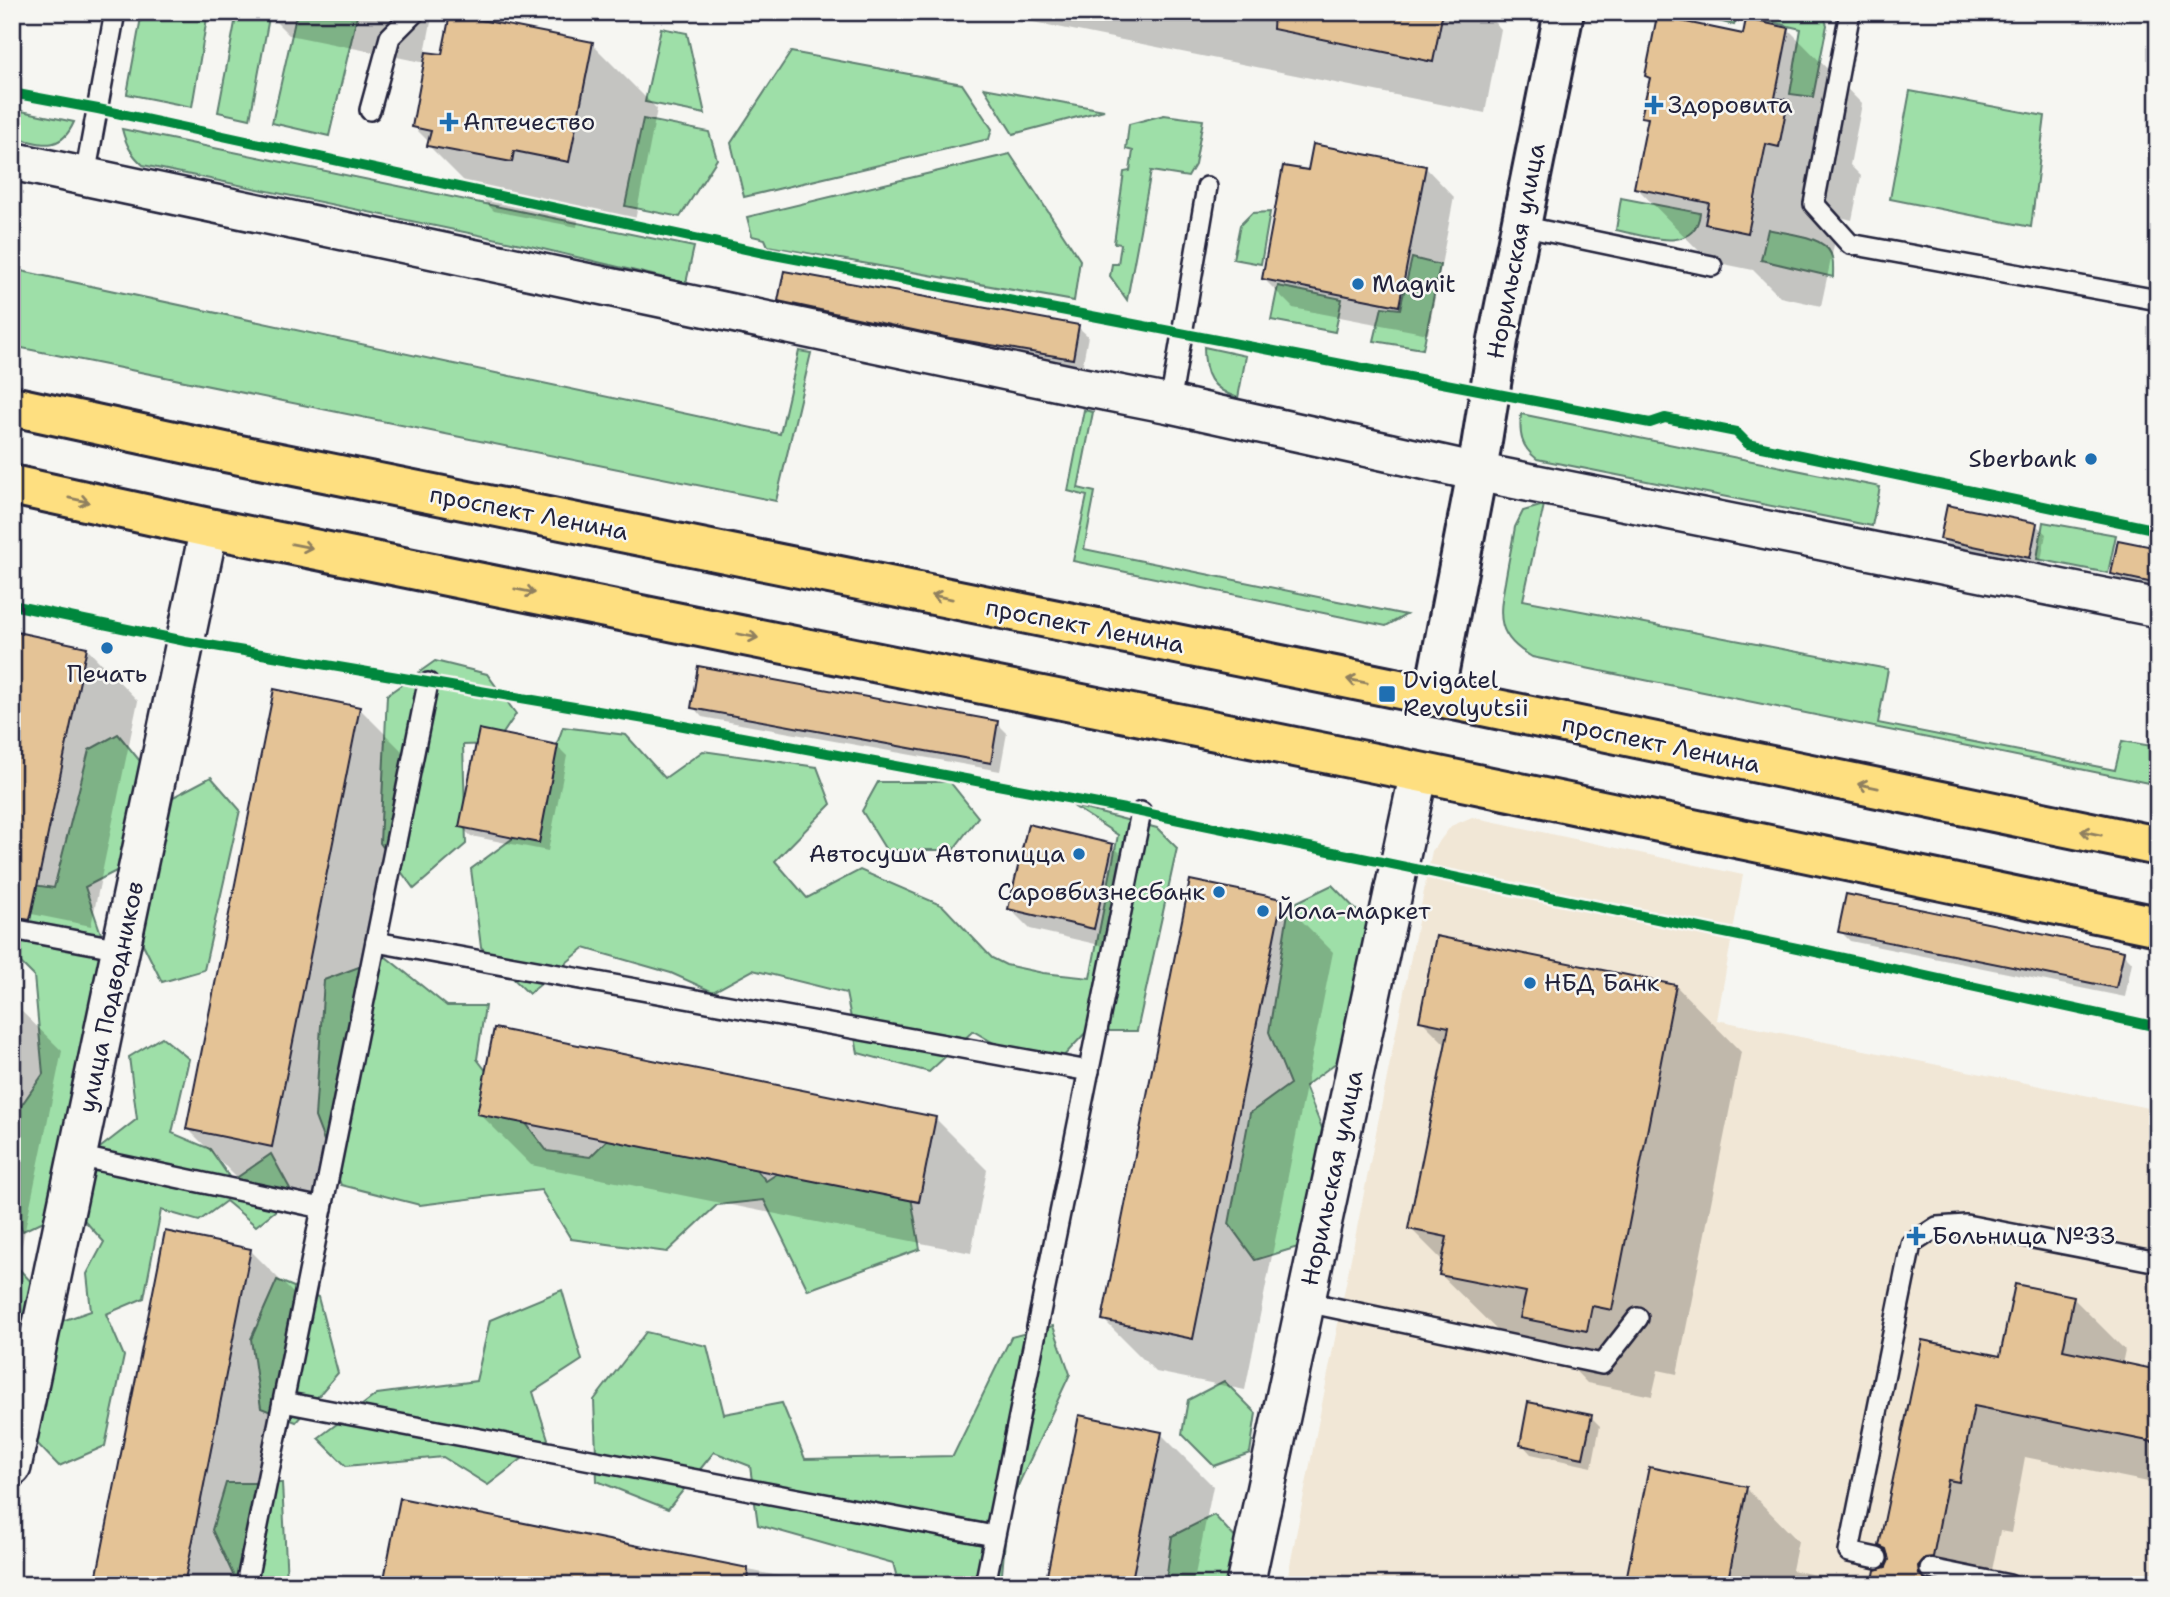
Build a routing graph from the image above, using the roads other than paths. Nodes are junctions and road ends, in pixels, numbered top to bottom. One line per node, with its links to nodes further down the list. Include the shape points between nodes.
1 (115, 12): 7 (lane)
2 (415, 12): 5 (lane, via 390,37)
3 (1564, 12): 9 (street, Норильская улица)
4 (1850, 12): 11 (lane, via 1814,204 1850,244)
5 (370, 110)
6 (12, 160): 7 (street)
7 (85, 176): 12 (street)
8 (1207, 187): 12 (lane)
9 (1521, 226): 10 (lane); 14 (street, Норильская улица)
10 (1712, 266)
11 (2158, 300)
12 (1170, 404): 14 (street)
13 (12, 406): 19 (main road, проспект Ленина, one-way to 13)
14 (1477, 472): 17 (street); 19 (street, Норильская улица)
15 (12, 485): 16 (main road, one-way to 16)
16 (209, 528): 20 (main road, one-way to 20); 26 (street, улица Подводников)
17 (2158, 608)
18 (428, 683): 25 (lane)
19 (1434, 696): 22 (main road, проспект Ленина, one-way to 19)
20 (1419, 772): 23 (main road); 31 (street, Норильская улица)
21 (1141, 812): 27 (lane)
22 (2158, 846)
23 (2158, 926)
24 (12, 929): 26 (lane)
25 (376, 942): 27 (lane); 29 (lane)
26 (121, 949): 28 (street, улица Подводников)
27 (1089, 1071): 35 (lane)
28 (78, 1156): 29 (lane); 34 (street, улица Подводников)
29 (322, 1208): 33 (lane)
30 (2158, 1262): 36 (lane, via 1966,1225 1937,1227 1911,1244 1849,1552)
31 (1306, 1301): 32 (lane, via 1602,1364); 40 (street, Норильская улица)
32 (1638, 1318)
33 (283, 1402): 35 (lane); 38 (lane)
34 (12, 1467)
35 (995, 1536): 39 (lane)
36 (1877, 1558)
37 (1930, 1569): 41 (lane)
38 (246, 1585)
39 (985, 1585)
40 (1245, 1585)
41 (2009, 1585)

